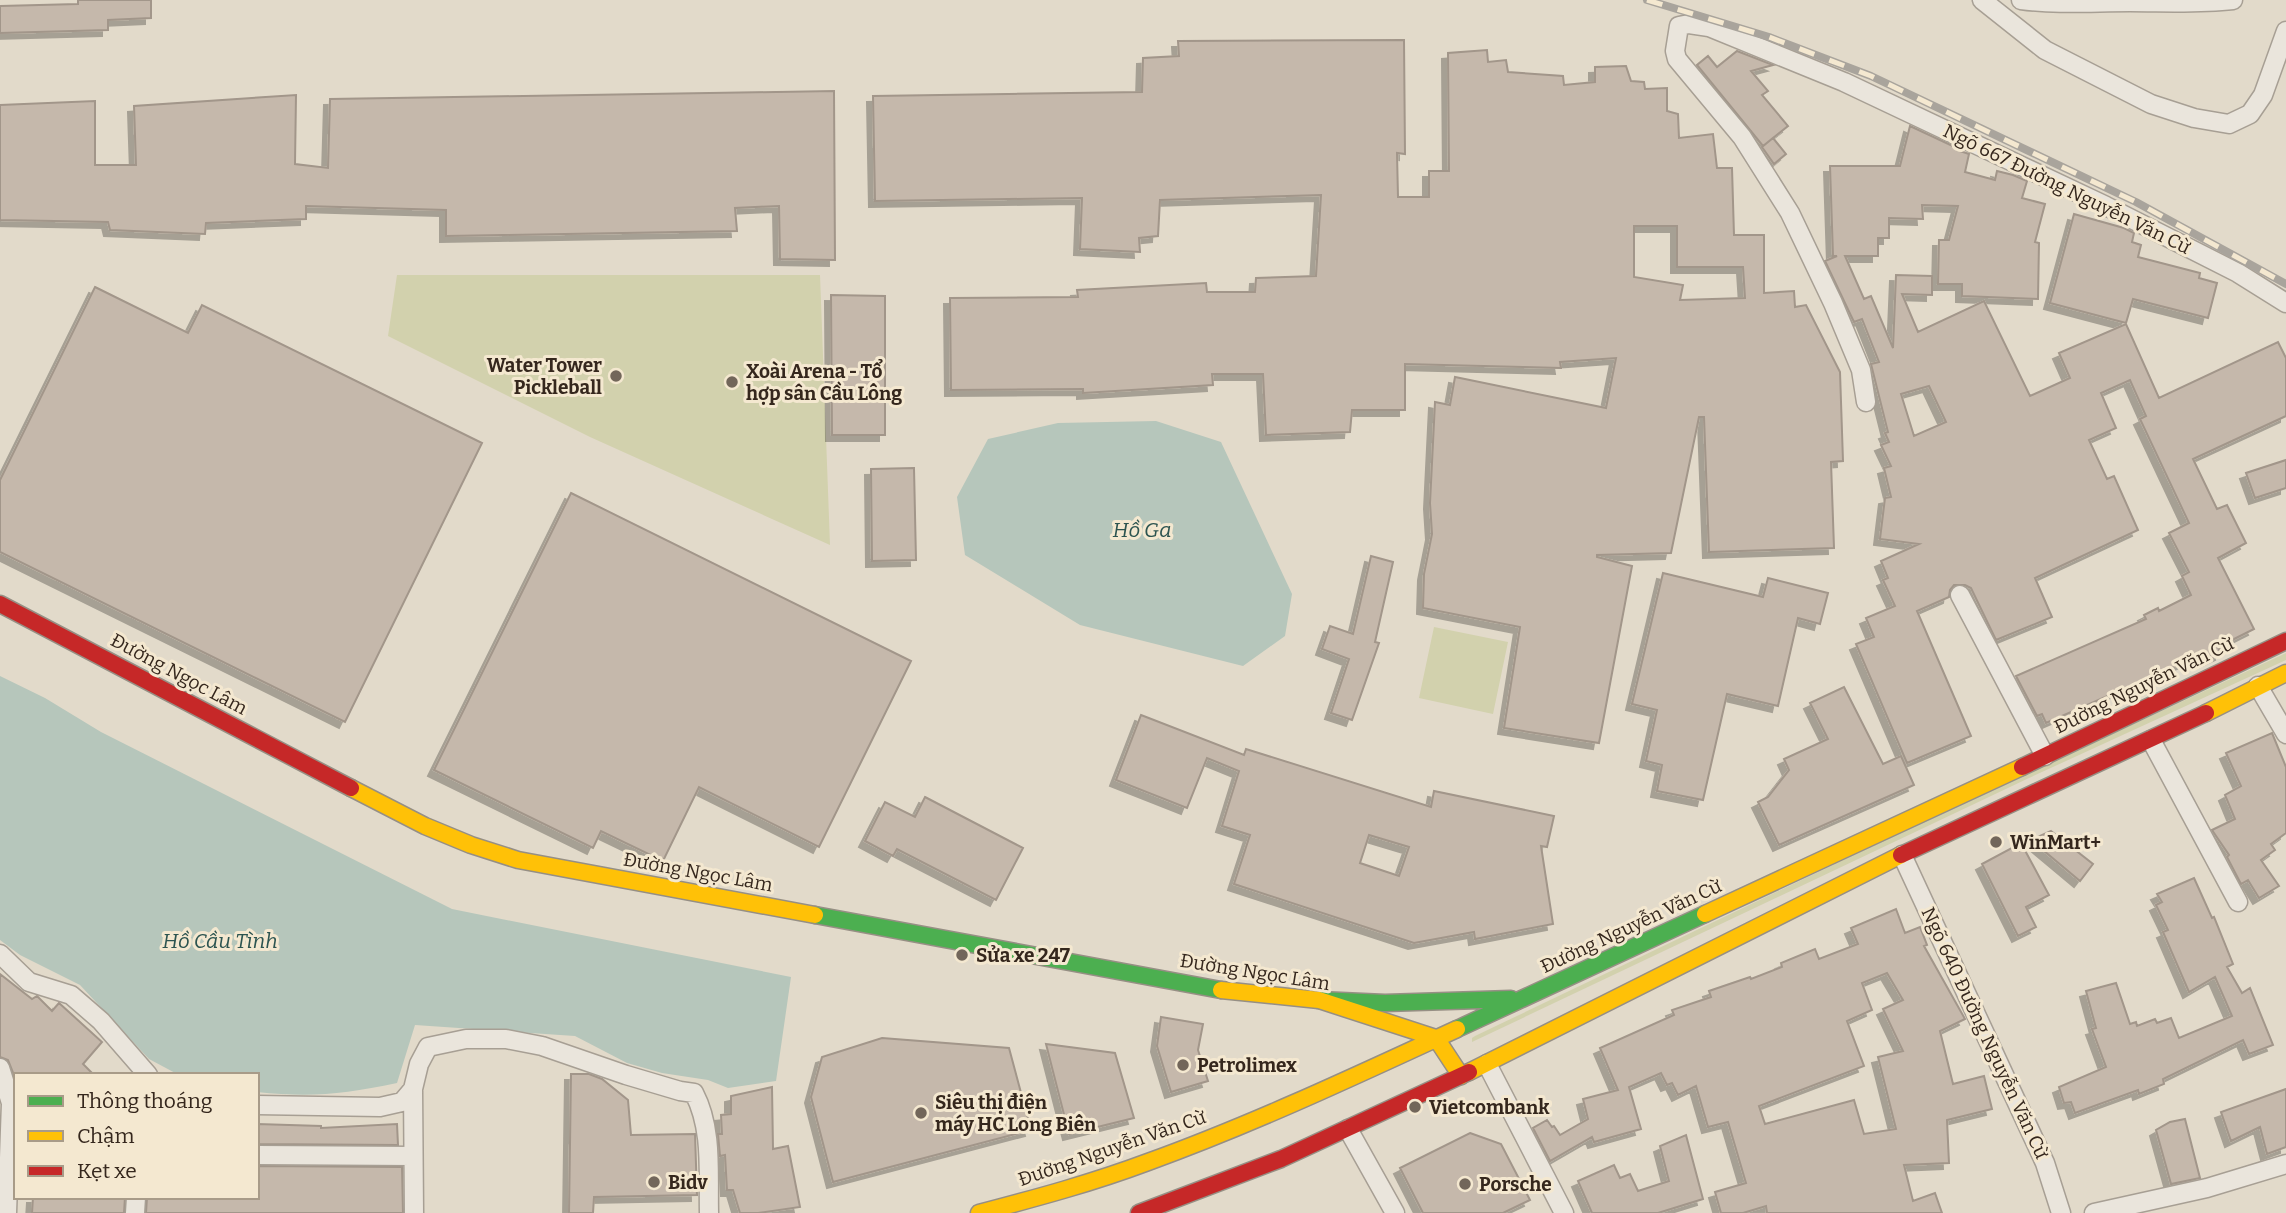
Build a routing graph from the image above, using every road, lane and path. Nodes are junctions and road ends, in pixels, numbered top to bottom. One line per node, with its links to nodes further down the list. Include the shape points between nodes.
1 (1982, 0): 4 (street, via 2045,50 2151,104 2229,124 2250,114 2263,95)
2 (2021, 0): 3 (street, via 2048,4)
3 (2233, 0)
4 (2286, 31)
5 (2286, 303): 6 (street, Ngõ 667 Đường Nguyễn Văn Cừ, via 2238,273 2106,206 1844,82 1709,27 1679,26 1678,59 1742,137 1790,214 1861,370)
6 (1866, 402)
7 (1960, 595): 14 (street)
8 (0, 604): 19 (main road, Đường Ngọc Lâm, via 425,826 518,860 1223,990)
9 (2286, 640): 14 (main road, Đường Nguyễn Văn Cừ)
10 (2286, 673): 11 (main road)
11 (2258, 686): 12 (street); 13 (main road)
12 (2286, 734)
13 (2151, 740): 15 (main road); 16 (street)
14 (2045, 756): 18 (main road, Đường Nguyễn Văn Cừ)
15 (1902, 855): 21 (main road); 40 (street, Ngõ 640 Đường Nguyễn Văn Cừ, via 2045,1163)
16 (2238, 902)
17 (0, 954): 23 (street, via 29,982 71,995 101,1021)
18 (1521, 999): 19 (main road); 20 (main road, Đường Nguyễn Văn Cừ)
19 (1319, 1000): 20 (main road, Đường Ngọc Lâm)
20 (1436, 1038): 24 (main road); 36 (main road, Đường Nguyễn Văn Cừ, via 1149,1162)
21 (1488, 1064): 24 (main road); 39 (street)
22 (0, 1068): 27 (street)
23 (143, 1072)
24 (1461, 1076): 28 (main road)
25 (412, 1089): 26 (street, via 402,1102 380,1107); 31 (street); 35 (street, via 428,1047 506,1039 694,1093 703,1108 708,1145)
26 (259, 1105)
27 (5, 1110): 29 (street)
28 (1348, 1129): 37 (main road); 38 (street)
29 (12, 1148): 33 (street)
30 (259, 1155): 31 (street)
31 (413, 1156): 34 (street)
32 (2286, 1164): 41 (street, via 2207,1188)
33 (7, 1213)
34 (414, 1213)
35 (709, 1213)
36 (979, 1213)
37 (1142, 1213)
38 (1395, 1213)
39 (1564, 1213)
40 (2062, 1213)
41 (2094, 1213)

